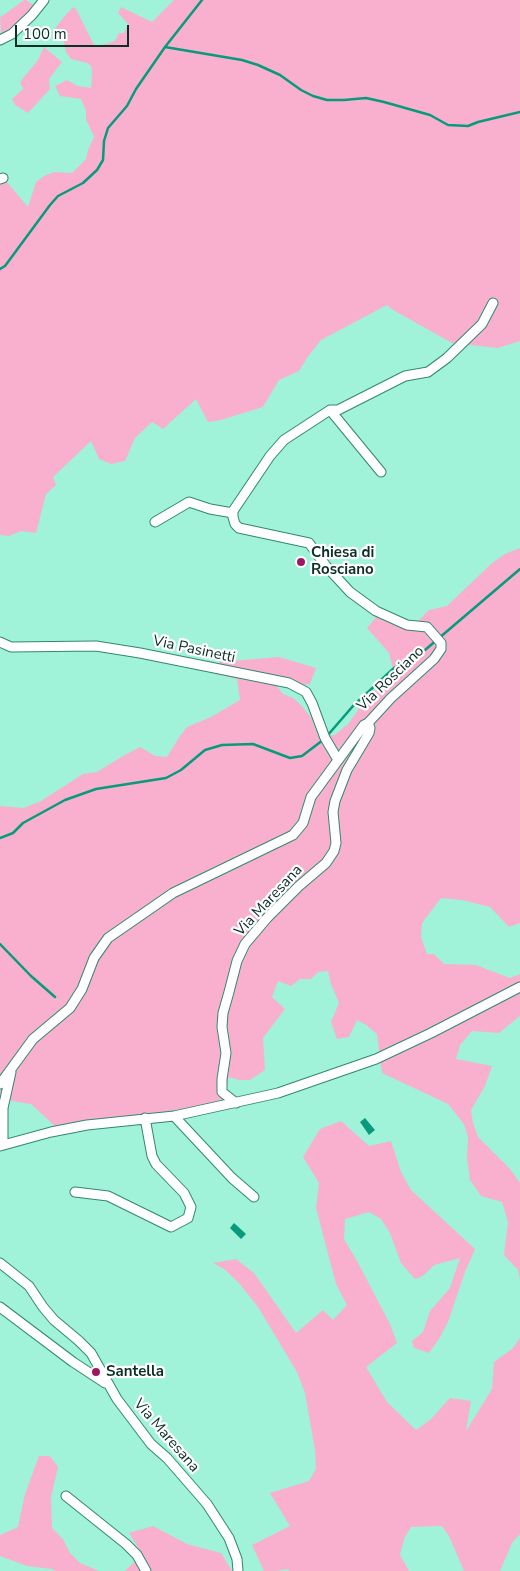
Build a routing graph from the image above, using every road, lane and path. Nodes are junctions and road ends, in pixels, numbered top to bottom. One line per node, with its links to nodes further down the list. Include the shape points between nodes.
1 (44, 0): 2 (street, via 12,34)
2 (0, 40)
3 (493, 303): 4 (street, via 482,324 428,372 405,376 338,410)
4 (330, 410): 5 (street); 6 (street, via 284,440 257,474)
5 (381, 472)
6 (233, 513): 7 (street, via 189,502); 9 (street, Via Rosciano, via 239,528 309,543 350,592 376,611 407,625 427,627 441,643 434,659)
7 (155, 522)
8 (0, 642): 10 (street, Via Pasinetti, via 11,647 96,646 140,652 289,683 306,692)
9 (368, 723): 10 (street, Via Rosciano); 14 (street, Via Maresana, via 369,733 335,801 334,851 267,918 245,944 237,961 222,1012 226,1053 222,1092)
10 (338, 760): 12 (street, Via Rosciano, via 311,797 303,823 294,835 174,893 108,938 94,958 82,989 70,1008 33,1039)
11 (520, 987): 14 (street, via 376,1059 278,1093)
12 (12, 1066): 13 (street, Via Rosciano); 17 (street, via 3,1108)
13 (0, 1084)
14 (236, 1103): 15 (street)
15 (174, 1116): 16 (street); 19 (street)
16 (145, 1118): 17 (street, via 50,1132); 18 (street, via 152,1156 184,1193 191,1207 188,1218 171,1227 108,1196)
17 (2, 1146)
18 (75, 1192)
19 (254, 1197)
20 (0, 1263): 22 (street, Via Maresana, via 29,1286 54,1320 80,1340)
21 (0, 1307): 22 (street)
22 (108, 1384): 25 (street, Via Maresana, via 116,1400 151,1444 207,1504 230,1538)
23 (66, 1496): 24 (street, via 137,1554)
24 (146, 1571)
25 (238, 1571)

